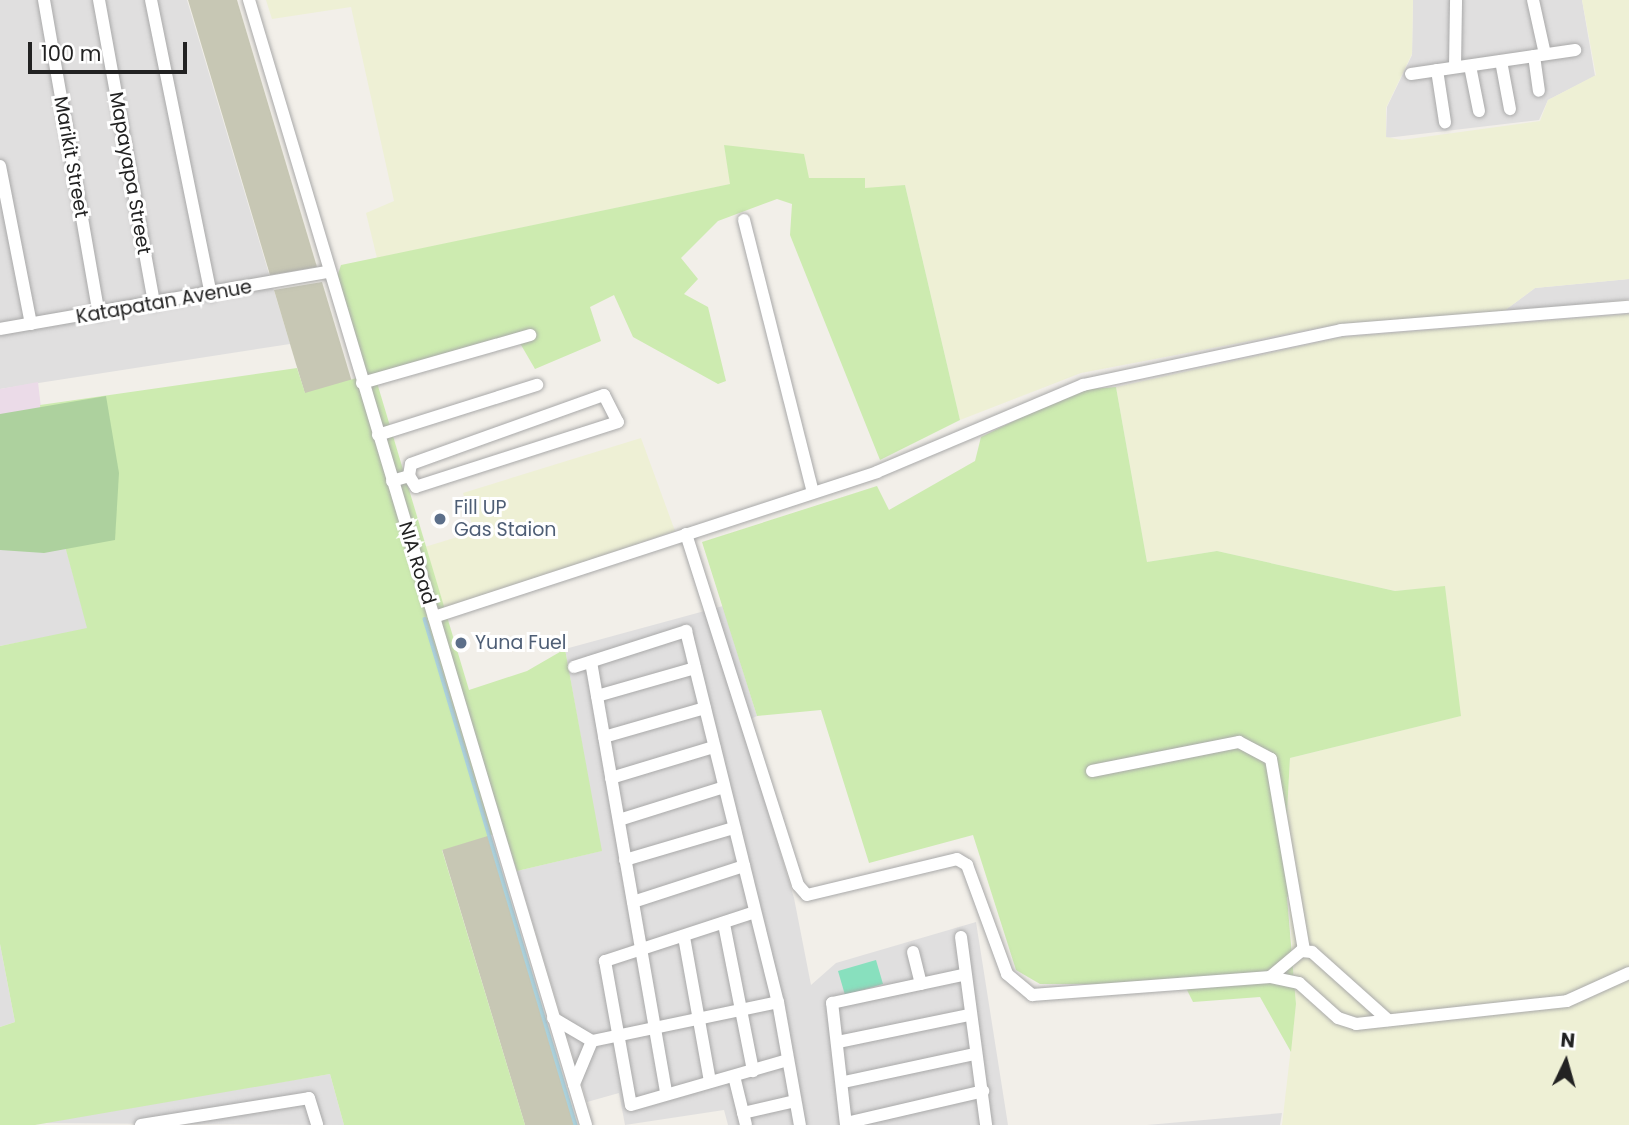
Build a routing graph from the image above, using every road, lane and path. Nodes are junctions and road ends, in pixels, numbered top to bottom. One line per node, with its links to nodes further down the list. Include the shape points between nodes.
1 (44, 0): 24 (street, Marikit Street)
2 (99, 0): 22 (street, Mapayapa Street)
3 (150, 0): 21 (street)
4 (249, 0): 20 (street, NIA Road)
5 (1456, 0): 11 (street)
6 (1533, 0): 8 (street)
7 (1575, 50): 8 (street)
8 (1540, 55): 9 (street); 14 (street)
9 (1501, 61): 10 (street); 15 (street)
10 (1470, 65): 11 (street); 16 (street)
11 (1455, 67): 12 (street)
12 (1437, 70): 13 (street); 17 (street)
13 (1411, 74)
14 (1539, 91)
15 (1510, 109)
16 (1479, 111)
17 (1445, 122)
18 (0, 166): 25 (street)
19 (744, 220): 35 (street)
20 (328, 272): 21 (street, Katapatan Avenue); 28 (street, NIA Road)
21 (211, 295): 22 (street, Katapatan Avenue)
22 (154, 304): 24 (street, Katapatan Avenue)
23 (1629, 307): 35 (street, via 1341,330 1083,385)
24 (99, 314): 25 (street, Katapatan Avenue)
25 (31, 324): 26 (street, Katapatan Avenue)
26 (0, 329)
27 (530, 335): 28 (street)
28 (362, 383): 31 (street, NIA Road)
29 (537, 385): 31 (street)
30 (500, 434): 32 (street); 32 (street, via 607,394 618,422); 33 (street, via 411,464)
31 (378, 435): 34 (street, NIA Road)
32 (508, 458): 33 (street, via 416,487)
33 (409, 476): 34 (street)
34 (392, 481): 37 (street, NIA Road)
35 (813, 492): 36 (street)
36 (686, 534): 37 (street); 62 (street, via 801,891 821,896 957,859 967,865 1007,974 1032,995)
37 (434, 617): 67 (street, NIA Road)
38 (592, 662): 39 (street); 40 (street, via 686,631); 41 (street)
39 (574, 667)
40 (695, 668): 41 (street); 42 (street)
41 (597, 696): 43 (street)
42 (705, 708): 43 (street); 44 (street)
43 (604, 737): 46 (street)
44 (714, 747): 46 (street); 47 (street)
45 (1092, 771): 57 (street, via 1239,742 1271,759)
46 (611, 778): 48 (street)
47 (724, 787): 48 (street); 49 (street)
48 (619, 820): 50 (street)
49 (734, 828): 50 (street); 51 (street)
50 (625, 860): 52 (street)
51 (744, 866): 52 (street); 53 (street)
52 (633, 902): 59 (street)
53 (755, 912): 54 (street); 64 (street)
54 (724, 923): 55 (street); 65 (street)
55 (684, 937): 59 (street); 68 (street)
56 (961, 937): 61 (street)
57 (1304, 950): 62 (street); 69 (street)
58 (913, 952): 63 (street)
59 (641, 953): 70 (street); 71 (street, via 604,961)
60 (1629, 973): 69 (street, via 1567,1001)
61 (963, 975): 63 (street); 66 (street)
62 (1270, 977): 69 (street, via 1299,983 1350,1023)
63 (921, 984): 73 (street, via 832,1003)
64 (778, 1002): 65 (street); 75 (street)
65 (741, 1010): 68 (street); 76 (street)
66 (968, 1014): 73 (street); 74 (street)
67 (553, 1018): 72 (street); 80 (street, NIA Road)
68 (699, 1018): 70 (street); 78 (street)
69 (1388, 1020)
70 (654, 1027): 71 (street); 82 (street)
71 (618, 1035): 72 (street); 82 (street, via 631,1105)
72 (592, 1041): 80 (street)
73 (838, 1042): 79 (street)
74 (975, 1054): 79 (street); 81 (street)
75 (788, 1060): 76 (street); 83 (street)
76 (753, 1071): 77 (street)
77 (734, 1076): 78 (street); 84 (street)
78 (710, 1082): 82 (street)
79 (844, 1082): 85 (street)
80 (574, 1084): 88 (street, NIA Road)
81 (983, 1091): 85 (street); 90 (street)
82 (666, 1093)
83 (795, 1101): 84 (street); 89 (street)
84 (744, 1119)
85 (846, 1124)
86 (141, 1125): 87 (street, via 309,1098)
87 (317, 1125)
88 (586, 1125)
89 (800, 1125)
90 (986, 1125)

